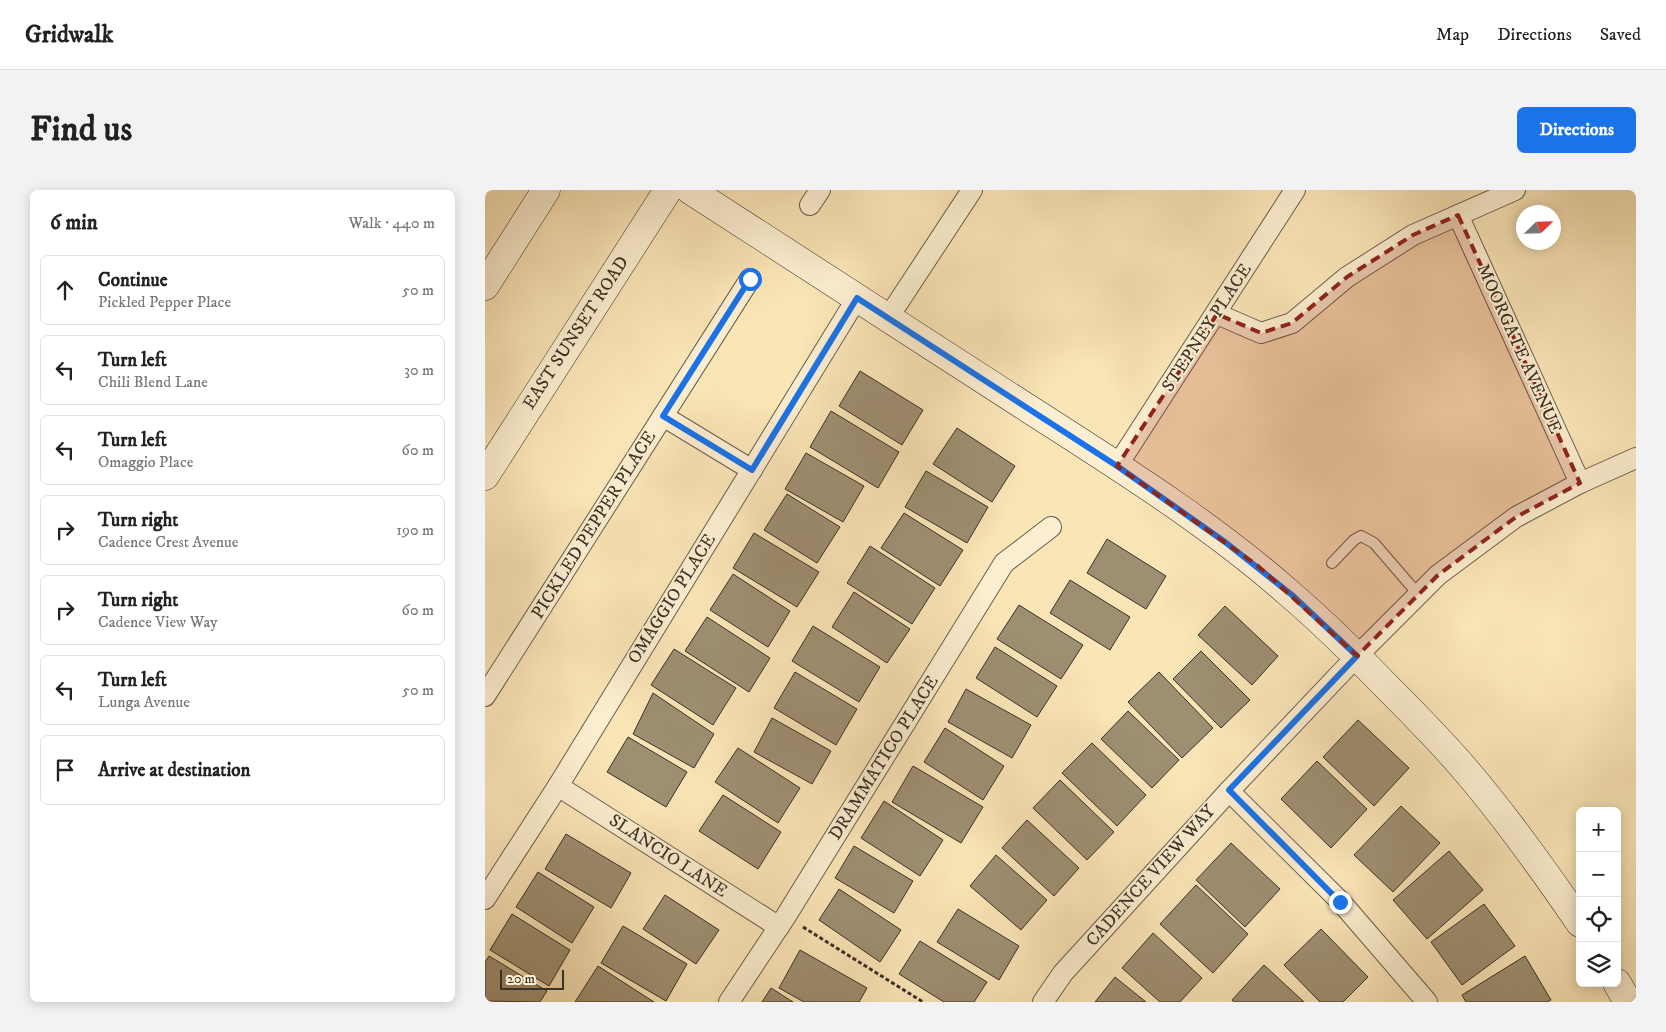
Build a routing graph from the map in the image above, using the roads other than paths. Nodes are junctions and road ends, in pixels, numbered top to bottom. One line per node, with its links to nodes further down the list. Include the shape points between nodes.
1 (545, 190): 9 (street)
2 (667, 190): 17 (street, EAST SUNSET ROAD)
3 (690, 190): 10 (street)
4 (972, 190): 12 (street)
5 (1295, 190): 11 (street, STEPNEY PLACE)
6 (1515, 190): 7 (street)
7 (1458, 215): 11 (street, via 1413,235 1356,272 1292,323 1261,333); 18 (street, MOORGATE AVENUE)
8 (750, 279): 13 (street, PICKLED PEPPER PLACE)
9 (485, 286)
10 (857, 298): 12 (street); 16 (street, OMAGGIO PLACE)
11 (1217, 314): 15 (street, STEPNEY PLACE)
12 (888, 318): 15 (street)
13 (663, 416): 16 (street); 23 (street, PICKLED PEPPER PLACE)
14 (1636, 458): 18 (street, CADENCE VIEW WAY)
15 (1117, 466): 22 (street, via 1257,566)
16 (752, 470): 24 (street, OMAGGIO PLACE)
17 (485, 476)
18 (1580, 483): 21 (street, CADENCE VIEW WAY, via 1516,517 1438,575)
19 (1051, 527): 28 (street, DRAMMATICO PLACE, via 1004,563)
20 (1332, 563): 21 (lane, via 1361,536 1374,543)
21 (1418, 594): 22 (street, CADENCE VIEW WAY)
22 (1357, 656): 25 (street, CADENCE VIEW WAY); 27 (street, via 1469,774)
23 (485, 696)
24 (558, 786): 26 (street, OMAGGIO PLACE); 28 (street, SLANCIO LANE)
25 (1229, 790): 31 (street, CADENCE VIEW WAY, via 1063,973); 32 (street, via 1340,902)
26 (485, 899)
27 (1576, 918)
28 (782, 922): 30 (street, DRAMMATICO PLACE)
29 (1619, 987): 33 (street)
30 (729, 1002)
31 (1043, 1002)
32 (1427, 1002)
33 (1628, 1002)

